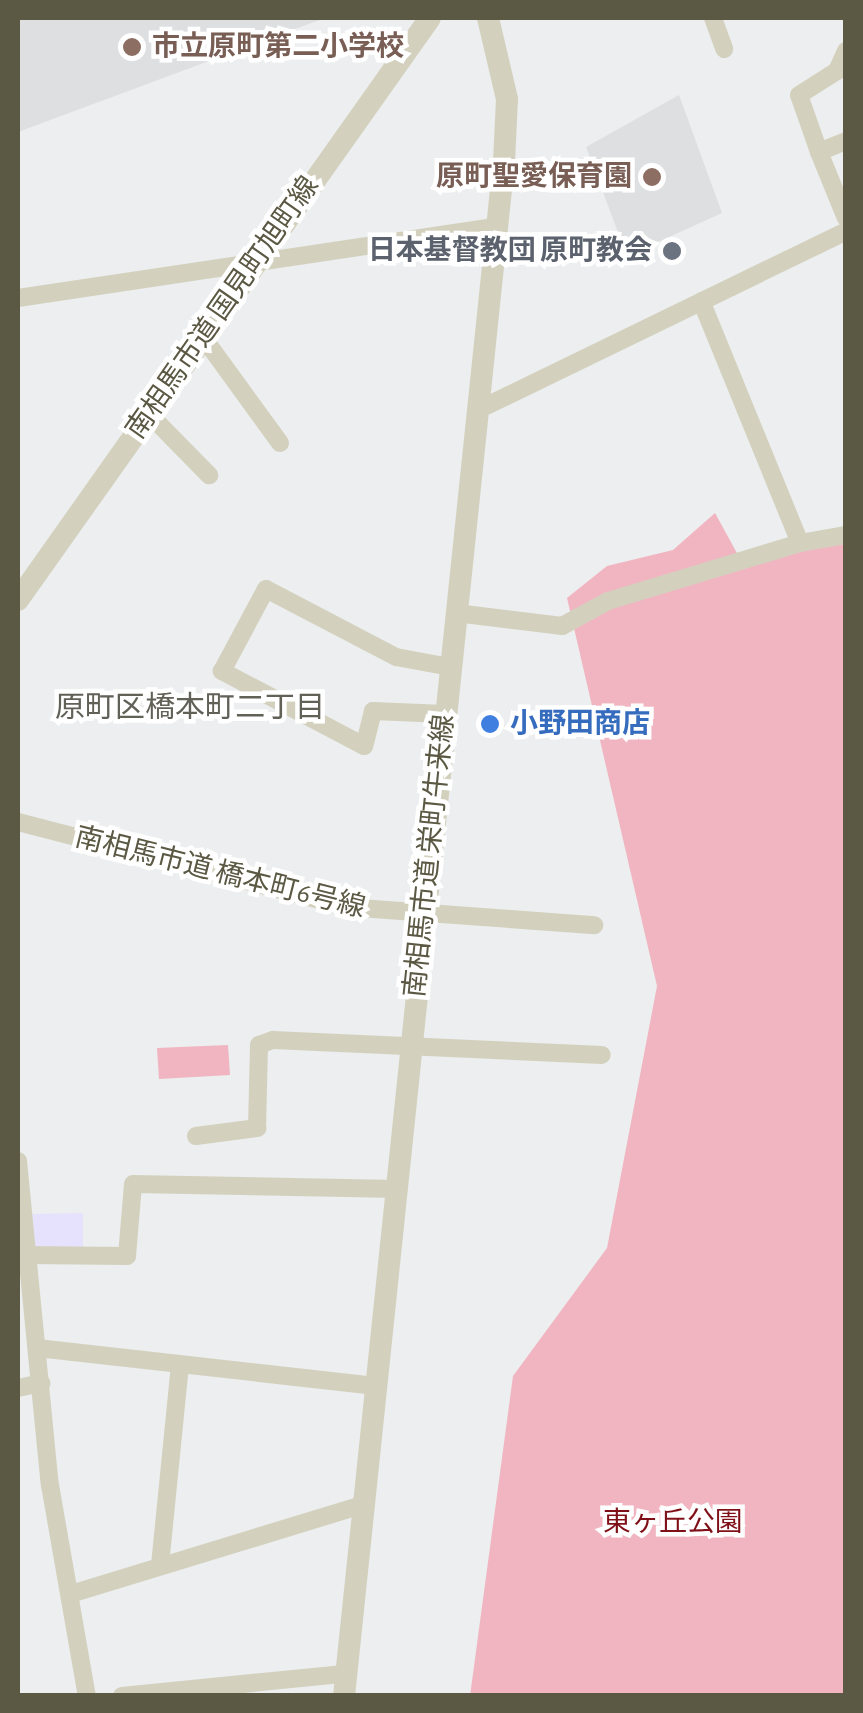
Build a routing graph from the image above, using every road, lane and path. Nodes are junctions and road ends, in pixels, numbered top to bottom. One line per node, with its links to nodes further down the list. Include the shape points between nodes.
1 (430, 18): 11 (street, 南相馬市道 国見町旭町線)
2 (488, 18): 9 (street, 南相馬市道 栄町牛来線, via 508,114)
3 (714, 18): 4 (street)
4 (724, 49)
5 (846, 51): 7 (street, via 838,71 798,95)
6 (846, 141): 7 (street)
7 (819, 152): 8 (street)
8 (846, 218)
9 (498, 226): 11 (street); 15 (street, 南相馬市道 栄町牛来線)
10 (846, 230): 13 (street)
11 (255, 262): 12 (street); 14 (street, 南相馬市道 国見町旭町線)
12 (18, 298)
13 (701, 302): 15 (street); 20 (street)
14 (204, 337): 16 (street, 南相馬市道 国見町旭町線); 17 (street)
15 (478, 410): 22 (street, 南相馬市道 栄町牛来線)
16 (149, 414): 18 (street); 21 (street, 南相馬市道 国見町旭町線)
17 (280, 442)
18 (209, 475)
19 (846, 535): 20 (street)
20 (800, 542): 22 (street, via 608,601 562,626)
21 (18, 600)
22 (456, 613): 23 (street, 南相馬市道 栄町牛来線)
23 (450, 667): 24 (street, 南相馬市道 栄町牛来線); 24 (street, via 396,656 266,588 222,671 364,746 373,710)
24 (445, 714): 26 (street, 南相馬市道 栄町牛来線)
25 (18, 822): 26 (street, 南相馬市道 橋本町6号線, via 323,902)
26 (424, 916): 27 (street, 南相馬市道 橋本町6号線); 28 (street, 南相馬市道 栄町牛来線)
27 (594, 925)
28 (411, 1042): 29 (street); 30 (street, via 329,1036 259,1045 257,1128); 32 (street, 南相馬市道 栄町牛来線)
29 (602, 1054)
30 (196, 1136)
31 (18, 1161): 33 (street)
32 (397, 1189): 33 (street, via 133,1184 128,1256); 37 (street, 南相馬市道 栄町牛来線)
33 (27, 1255): 34 (street)
34 (37, 1348): 35 (street); 36 (street)
35 (180, 1365): 37 (street); 40 (street)
36 (40, 1384): 38 (street); 41 (street)
37 (376, 1386): 39 (street, 南相馬市道 栄町牛来線)
38 (18, 1388)
39 (362, 1505): 40 (street); 42 (street, 南相馬市道 栄町牛来線)
40 (160, 1564): 41 (street)
41 (74, 1592): 43 (street)
42 (344, 1685): 44 (street)
43 (87, 1696)
44 (122, 1696)

